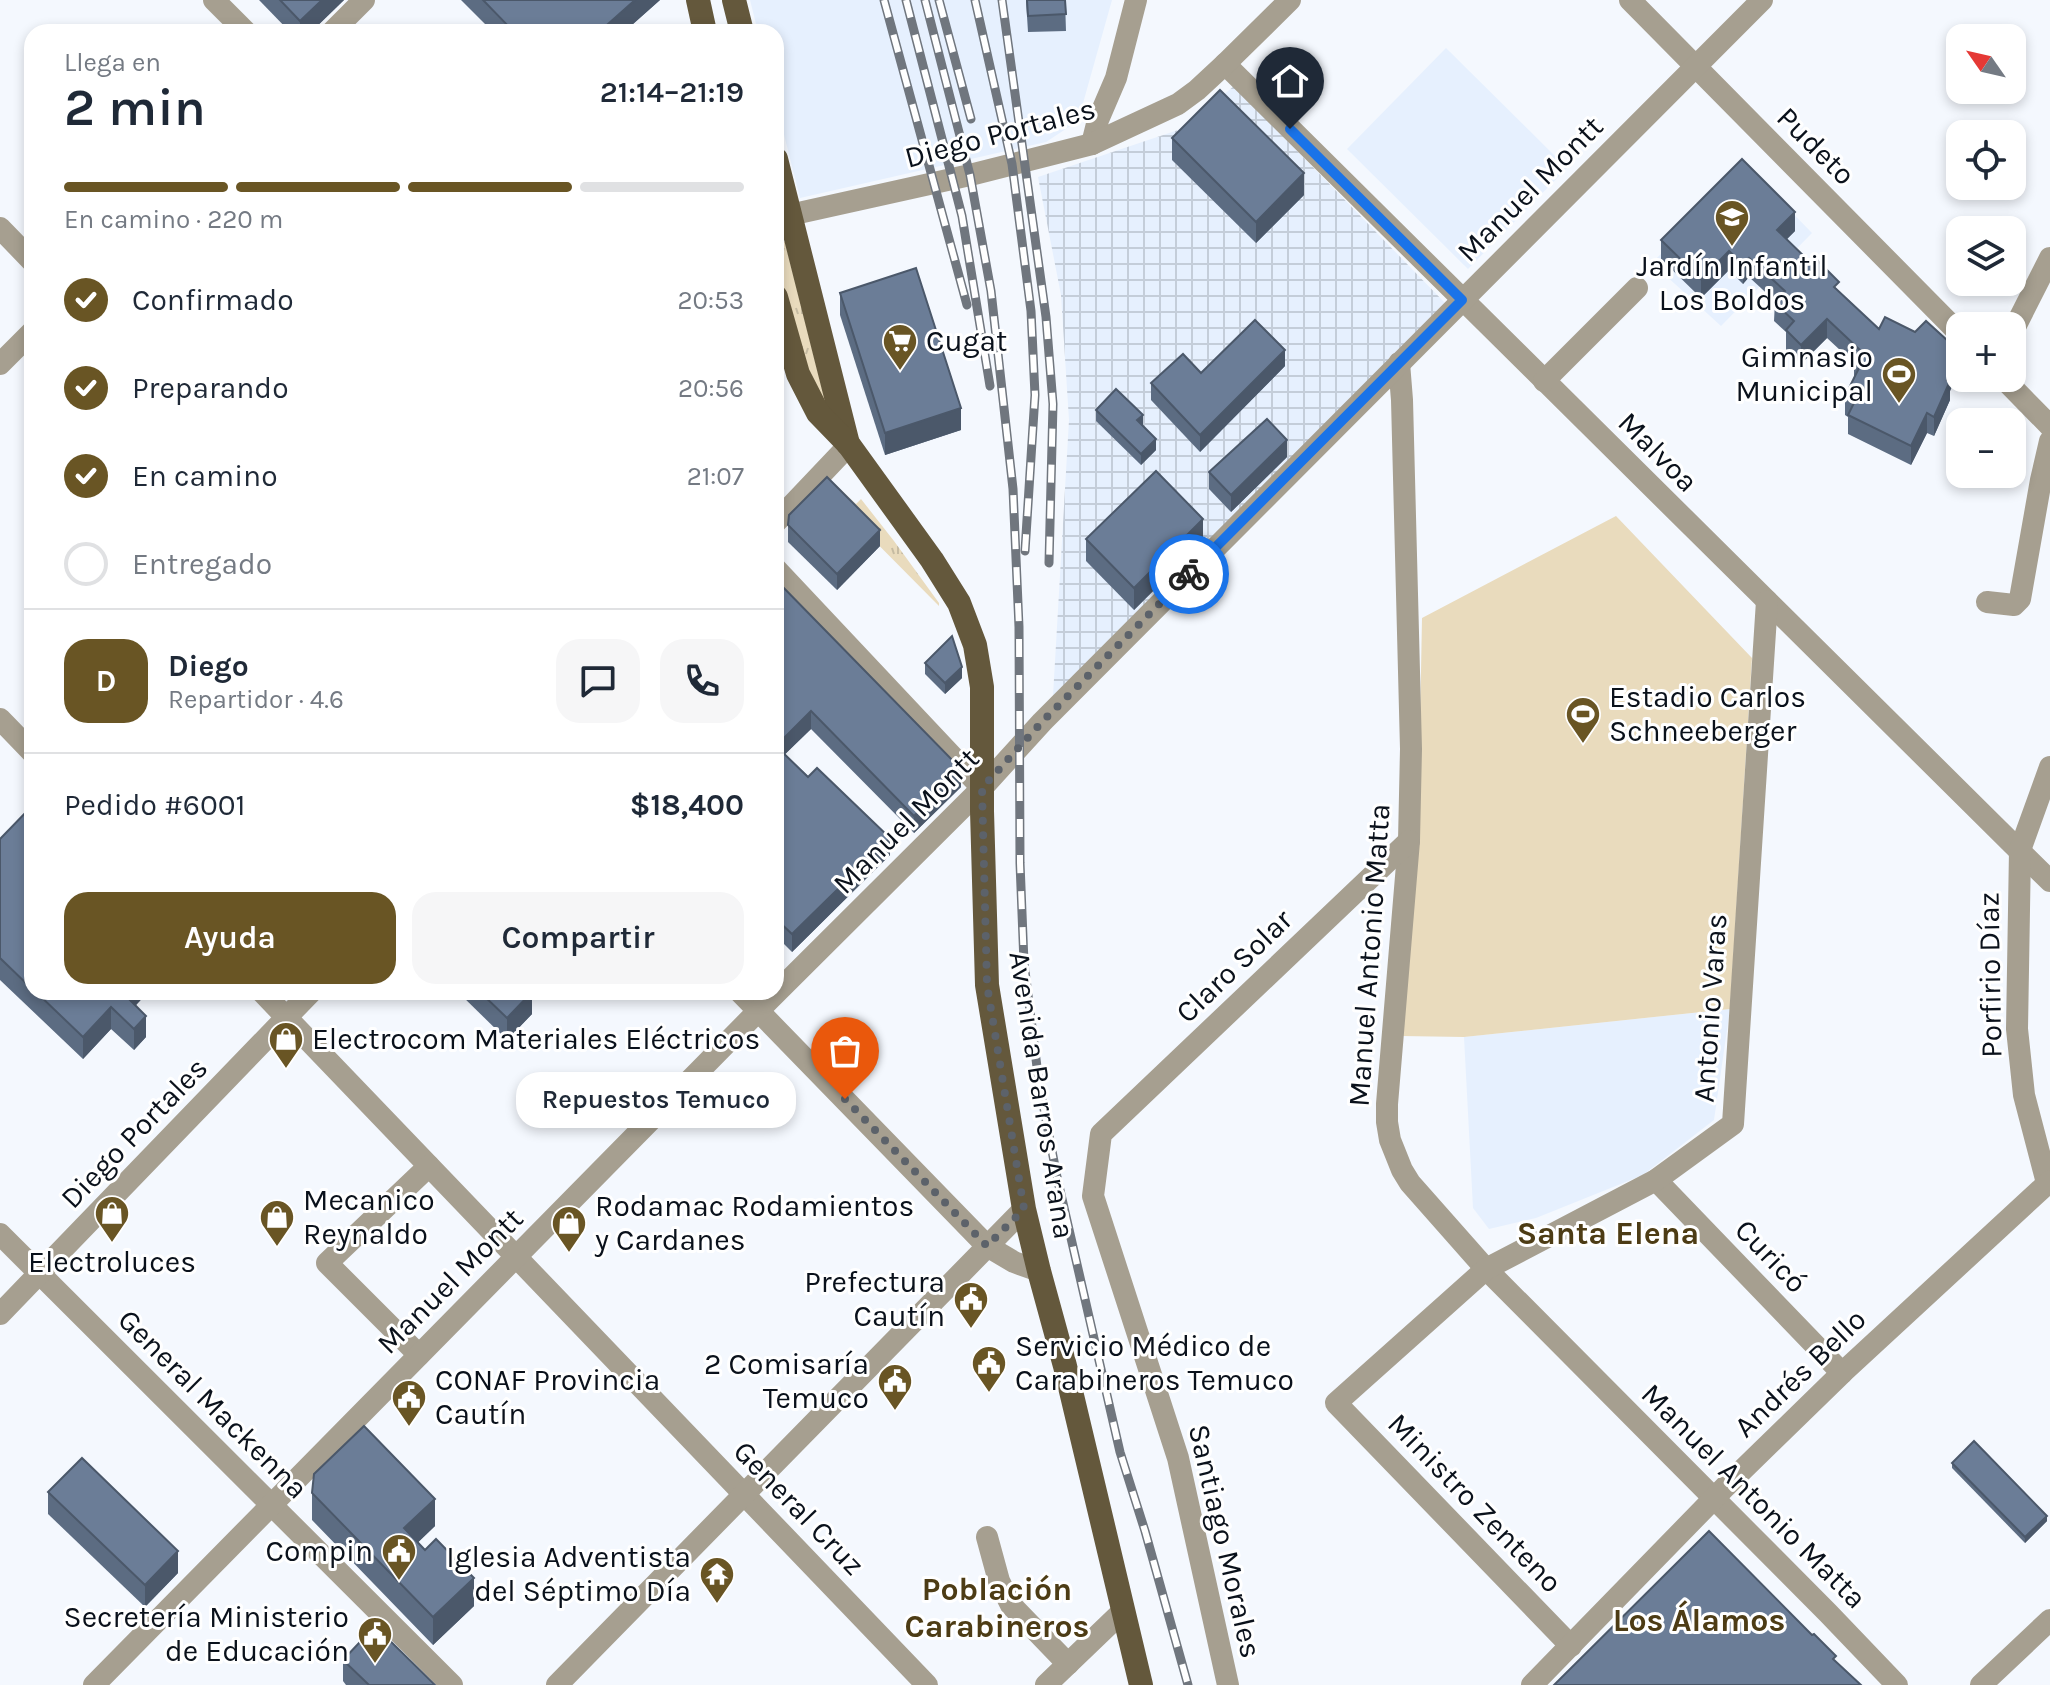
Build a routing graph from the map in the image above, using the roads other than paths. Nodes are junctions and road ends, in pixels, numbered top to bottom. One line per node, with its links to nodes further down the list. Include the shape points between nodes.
1 (214, 0): 10 (street)
2 (364, 0): 11 (street)
3 (682, 0): 9 (street)
4 (734, 0): 12 (main road)
5 (1136, 0): 15 (street)
6 (1290, 0): 13 (street, Diego Portales)
7 (1630, 0): 14 (street, Pudeto)
8 (1762, 0): 14 (street, Manuel Montt)
9 (702, 18)
10 (238, 24)
11 (340, 24)
12 (740, 24)
13 (1225, 64): 15 (street, Diego Portales, via 1178,104); 22 (street, Malvoa)
14 (1695, 66): 22 (street, Manuel Montt); 24 (street, Pudeto)
15 (1092, 144): 16 (street, Diego Portales)
16 (784, 216)
17 (784, 219): 33 (main road, Avenida Barros Arana)
18 (0, 228): 19 (street)
19 (24, 253)
20 (2050, 258): 23 (street)
21 (1637, 288): 29 (street)
22 (1462, 300): 27 (street, Manuel Montt); 29 (street, Malvoa)
23 (2023, 312)
24 (1946, 320)
25 (784, 325): 33 (main road, Avenida Barros Arana, via 798,374 818,413)
26 (24, 340): 28 (street)
27 (1399, 363): 41 (street, Manuel Montt); 42 (street, Manuel Antonio Matta, via 1409,634)
28 (0, 364)
29 (1544, 381): 36 (street, Malvoa)
30 (2017, 392): 31 (street)
31 (2050, 426)
32 (2050, 441): 37 (street, via 2020,599 2014,605)
33 (849, 445): 34 (street); 41 (main road, Avenida Barros Arana, via 932,560 969,624 982,687)
34 (784, 514)
35 (784, 578): 41 (street)
36 (1767, 601): 43 (street, Malvoa); 54 (street, Antonio Varas, via 1733,1124)
37 (1987, 602)
38 (0, 719): 39 (street)
39 (24, 744)
40 (2050, 767): 43 (street, Porfirio Díaz)
41 (982, 788): 45 (street, Manuel Montt); 56 (main road, Avenida Barros Arana, via 987,985)
42 (1409, 841): 52 (street, Claro Solar); 60 (street, Manuel Antonio Matta, via 1387,1104 1390,1140 1410,1183)
43 (2020, 850): 44 (street, Malvoa); 55 (street, Porfirio Díaz, via 2017,1029 2024,1095)
44 (2050, 881)
45 (784, 985)
46 (270, 1000): 51 (street, General Cruz)
47 (303, 1000): 51 (street, Diego Portales)
48 (748, 1000): 50 (street)
49 (769, 1000): 50 (street, Manuel Montt)
50 (759, 1010): 58 (street); 59 (street, Manuel Montt)
51 (286, 1017): 53 (street, General Cruz); 62 (street, Diego Portales)
52 (1101, 1134): 81 (street, Santiago Morales, via 1093,1196 1178,1458)
53 (429, 1166): 59 (street, General Cruz); 64 (street, via 327,1263)
54 (1656, 1180): 60 (street, Antonio Varas); 65 (street, Curicó)
55 (2048, 1182): 65 (street, Andrés Bello)
56 (1024, 1209): 58 (street); 61 (main road, Avenida Barros Arana)
57 (0, 1234): 62 (street, General Mackenna)
58 (987, 1246): 61 (street); 67 (street)
59 (516, 1257): 64 (street, Manuel Montt); 67 (street, General Cruz)
60 (1486, 1269): 66 (street, Antonio Varas); 68 (street, Manuel Antonio Matta)
61 (1039, 1271): 71 (main road, Avenida Barros Arana)
62 (40, 1274): 63 (street, Diego Portales); 69 (street, General Mackenna)
63 (0, 1314)
64 (419, 1355): 69 (street, Manuel Montt)
65 (1842, 1373): 68 (street, Andrés Bello)
66 (1336, 1403): 73 (street, Ministro Zenteno)
67 (744, 1494): 77 (street); 78 (street, General Cruz)
68 (1714, 1499): 73 (street, Andrés Bello); 83 (street, Manuel Antonio Matta)
69 (272, 1505): 75 (street, Manuel Montt); 76 (street, General Mackenna)
70 (987, 1537): 74 (street, via 1011,1605)
71 (1122, 1612): 74 (street); 80 (main road, Avenida Barros Arana)
72 (2050, 1620): 84 (street)
73 (1571, 1646): 82 (street, Andrés Bello)
74 (1068, 1664): 79 (street)
75 (94, 1685)
76 (452, 1685)
77 (557, 1685)
78 (927, 1685)
79 (1046, 1685)
80 (1141, 1685)
81 (1228, 1685)
82 (1532, 1685)
83 (1897, 1685)
84 (1981, 1685)

